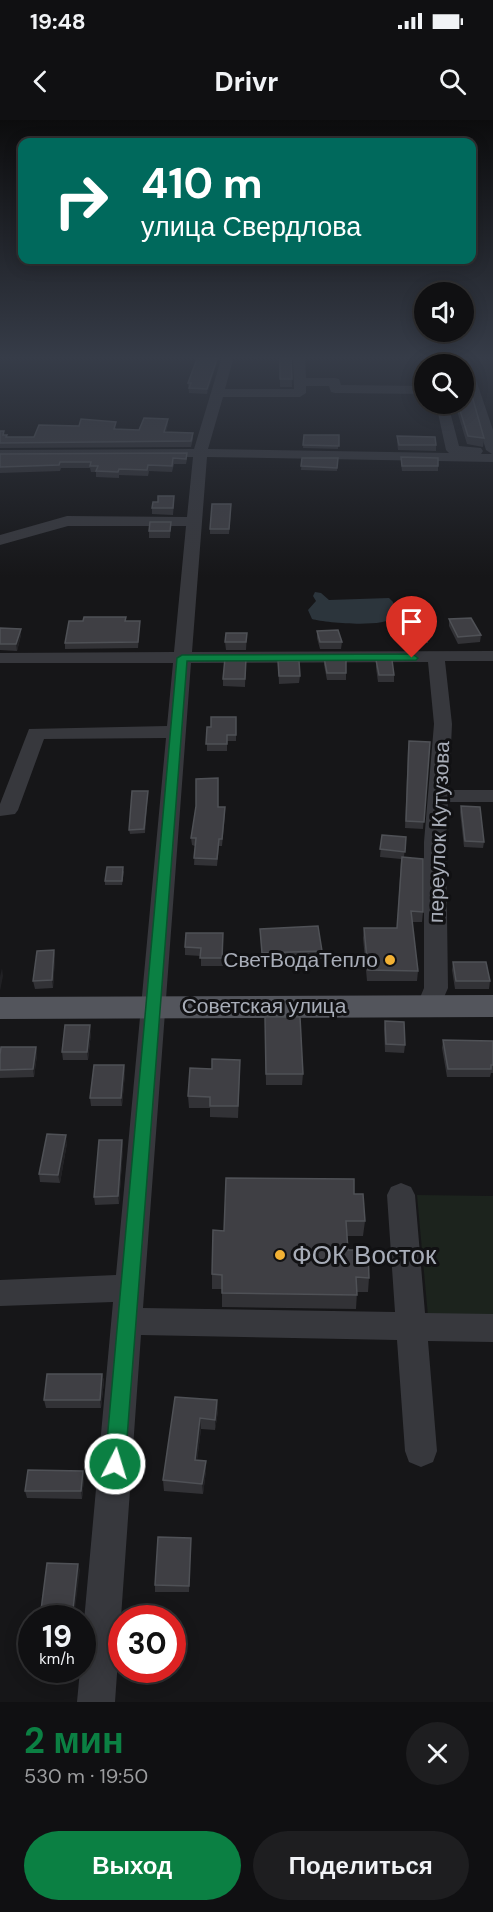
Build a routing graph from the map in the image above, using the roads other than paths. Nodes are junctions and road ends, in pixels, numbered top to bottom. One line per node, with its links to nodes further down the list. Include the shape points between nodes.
1 (207, 430): 5 (street)
2 (448, 430): 4 (street, via 453,450)
3 (484, 430): 4 (street)
4 (493, 450)
5 (200, 453): 6 (street); 7 (street); 8 (street)
6 (0, 454)
7 (493, 458)
8 (194, 522): 9 (street, via 67,521); 12 (street)
9 (0, 540)
10 (493, 656): 13 (street)
11 (0, 658): 12 (street)
12 (182, 658): 13 (street); 14 (street)
13 (436, 658): 15 (street, переулок Кутузова, via 443,724)
14 (176, 732): 17 (street, via 36,733 8,810); 19 (street)
15 (438, 796): 16 (street); 18 (street, переулок Кутузова, via 436,988)
16 (493, 796)
17 (0, 810)
18 (429, 1005): 19 (main road, Советская улица); 20 (main road, Советская улица)
19 (152, 1006): 21 (main road, Советская улица); 23 (street)
20 (493, 1006)
21 (0, 1008)
22 (401, 1195): 26 (street)
23 (129, 1288): 24 (street); 25 (street)
24 (0, 1293)
25 (127, 1321): 26 (street); 29 (street)
26 (411, 1328): 27 (street); 28 (street)
27 (493, 1329)
28 (421, 1451)
29 (96, 1702)

